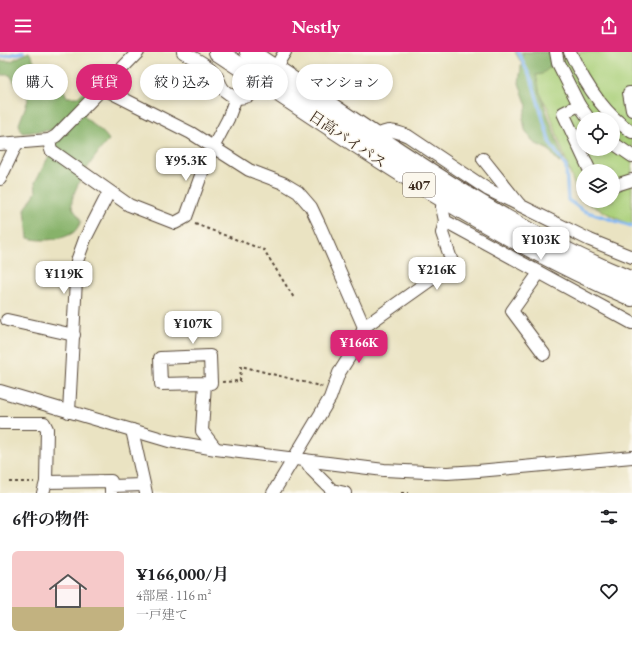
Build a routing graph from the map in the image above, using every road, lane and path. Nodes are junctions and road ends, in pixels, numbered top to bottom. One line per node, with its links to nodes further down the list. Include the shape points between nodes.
1 (138, 52): 8 (street)
2 (183, 52): 15 (street, via 214,72 224,90)
3 (218, 52): 9 (highway, 日高バイパス / 407)
4 (249, 52): 10 (highway, 日高バイパス / 407)
5 (285, 52): 11 (street)
6 (556, 52): 19 (street, via 558,63)
7 (570, 52): 22 (street, via 582,78 604,107)
8 (126, 64)
9 (244, 64)
10 (259, 64)
11 (277, 64)
12 (288, 87): 23 (highway, 日高バイパス / 407)
13 (288, 90): 36 (highway, 日高バイパス / 407, via 381,161)
14 (632, 93): 20 (street, via 628,93)
15 (232, 95)
16 (90, 100): 24 (street)
17 (125, 100): 27 (street, via 191,134)
18 (235, 100): 27 (street)
19 (579, 105): 21 (street); 31 (street, via 563,113)
20 (632, 110)
21 (584, 112)
22 (632, 132)
23 (376, 136): 37 (street, via 386,130 394,130 408,136 487,189); 42 (highway, 日高バイパス / 407, via 487,209 542,239)
24 (49, 140): 25 (street); 35 (street, via 51,150)
25 (17, 143): 26 (street); 32 (street)
26 (0, 144)
27 (212, 148): 38 (street); 47 (street, via 249,170 283,183 298,192 311,207)
28 (620, 148): 29 (street)
29 (632, 156)
30 (483, 159): 37 (street)
31 (587, 164)
32 (0, 180)
33 (632, 180): 34 (street)
34 (620, 184)
35 (109, 192): 38 (street, via 129,206 174,223); 48 (street, via 77,261)
36 (443, 200): 39 (street); 43 (highway, 日高バイパス / 407, via 587,278)
37 (522, 208): 40 (street)
38 (186, 217): 44 (path, via 194,224 264,250)
39 (445, 221): 41 (street); 47 (street, via 442,233 452,262 450,266)
40 (632, 257)
41 (540, 273): 46 (street); 49 (street, via 512,311)
42 (632, 281)
43 (632, 297)
44 (294, 298)
45 (7, 320): 48 (street)
46 (632, 323)
47 (364, 327): 51 (street)
48 (74, 335): 53 (street)
49 (544, 354)
50 (208, 383): 51 (path, via 240,382 241,366); 56 (street, via 202,431)
51 (333, 389): 58 (street)
52 (0, 391): 53 (street)
53 (69, 412): 55 (street)
54 (0, 423): 60 (street, via 44,423 47,429)
55 (132, 430): 56 (street, via 169,441); 61 (street)
56 (216, 449): 58 (street)
57 (632, 457): 58 (street, via 447,473 384,470)
58 (300, 459): 63 (street); 64 (street, via 332,490)
59 (9, 482): 60 (path)
60 (44, 487): 62 (street, via 111,481)
61 (144, 489): 62 (street)
62 (111, 490)
63 (273, 493)
64 (345, 493)
65 (401, 493): 66 (path)
66 (408, 493)

